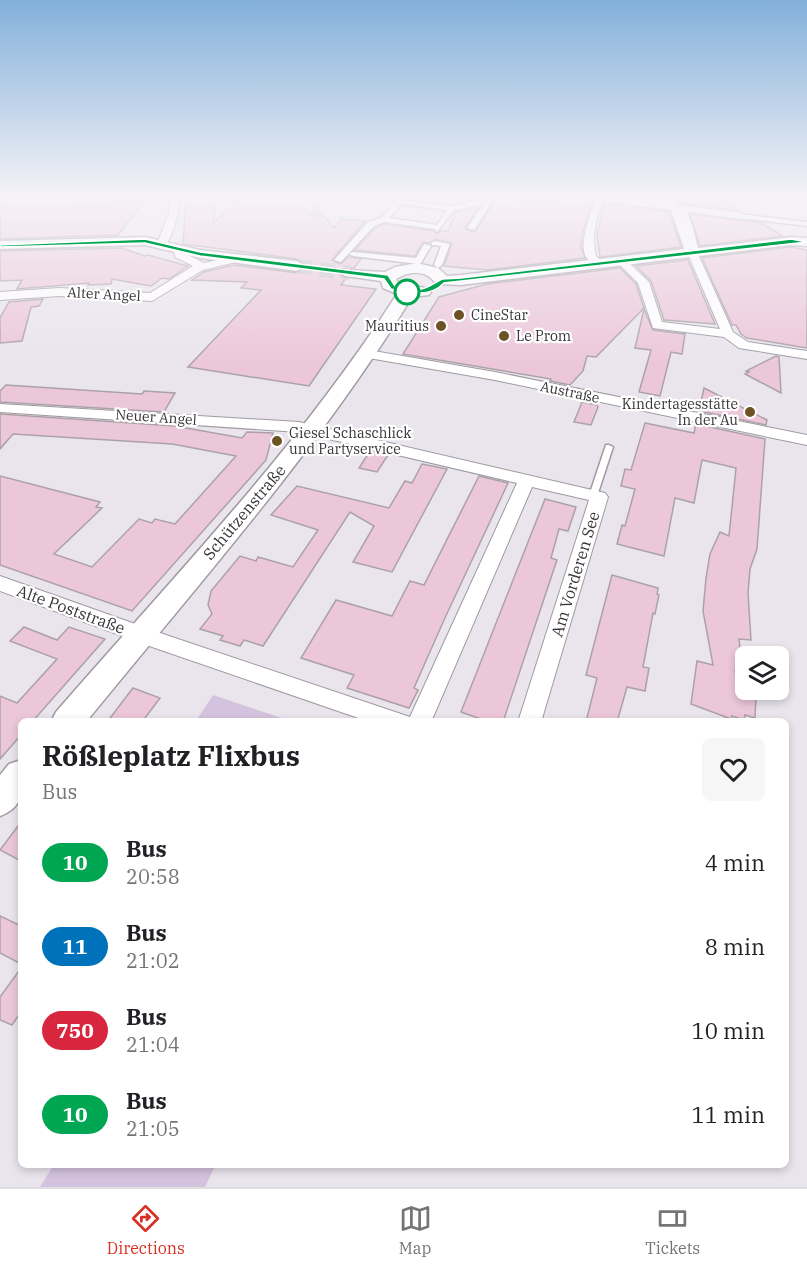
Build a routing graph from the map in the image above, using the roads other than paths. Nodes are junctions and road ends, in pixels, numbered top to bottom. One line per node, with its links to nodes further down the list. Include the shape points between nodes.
1 (179, 253): 15 (street)
2 (198, 253): 10 (main road)
3 (344, 253): 11 (street)
4 (426, 253): 8 (street, via 422,261)
5 (444, 253): 17 (street)
6 (591, 253): 13 (street)
7 (698, 253): 9 (main road)
8 (353, 254)
9 (693, 254): 12 (main road); 21 (street)
10 (236, 259): 14 (main road); 15 (street, Alter Angel)
11 (338, 260)
12 (622, 262): 13 (main road); 21 (street, via 643,282 657,325)
13 (600, 265): 17 (main road)
14 (297, 266)
15 (199, 267): 20 (street, Alter Angel, via 152,297 59,292)
16 (350, 273): 18 (main road)
17 (440, 273): 18 (main road, via 418,268 399,270); 19 (main road, via 441,285 427,291)
18 (388, 277): 19 (main road, via 389,285)
19 (407, 292): 22 (main road, Schützenstraße)
20 (0, 296)
21 (728, 334): 23 (street, via 744,345)
22 (368, 354): 25 (main road, Schützenstraße); 26 (street, Austraße)
23 (807, 355)
24 (0, 408): 25 (street, Neuer Angel)
25 (312, 430): 28 (street, Am Vorderen See); 31 (main road, Schützenstraße)
26 (807, 440)
27 (609, 447): 29 (lane)
28 (527, 480): 29 (street, Am Vorderen See); 34 (street)
29 (593, 496): 35 (street, Am Vorderen See, via 599,497)
30 (0, 583): 31 (street, Alte Poststraße)
31 (142, 634): 32 (main road, Schützenstraße); 33 (street)
32 (70, 718)
33 (389, 718)
34 (421, 718)
35 (530, 718)
36 (18, 779): 37 (main road)
37 (0, 800)

